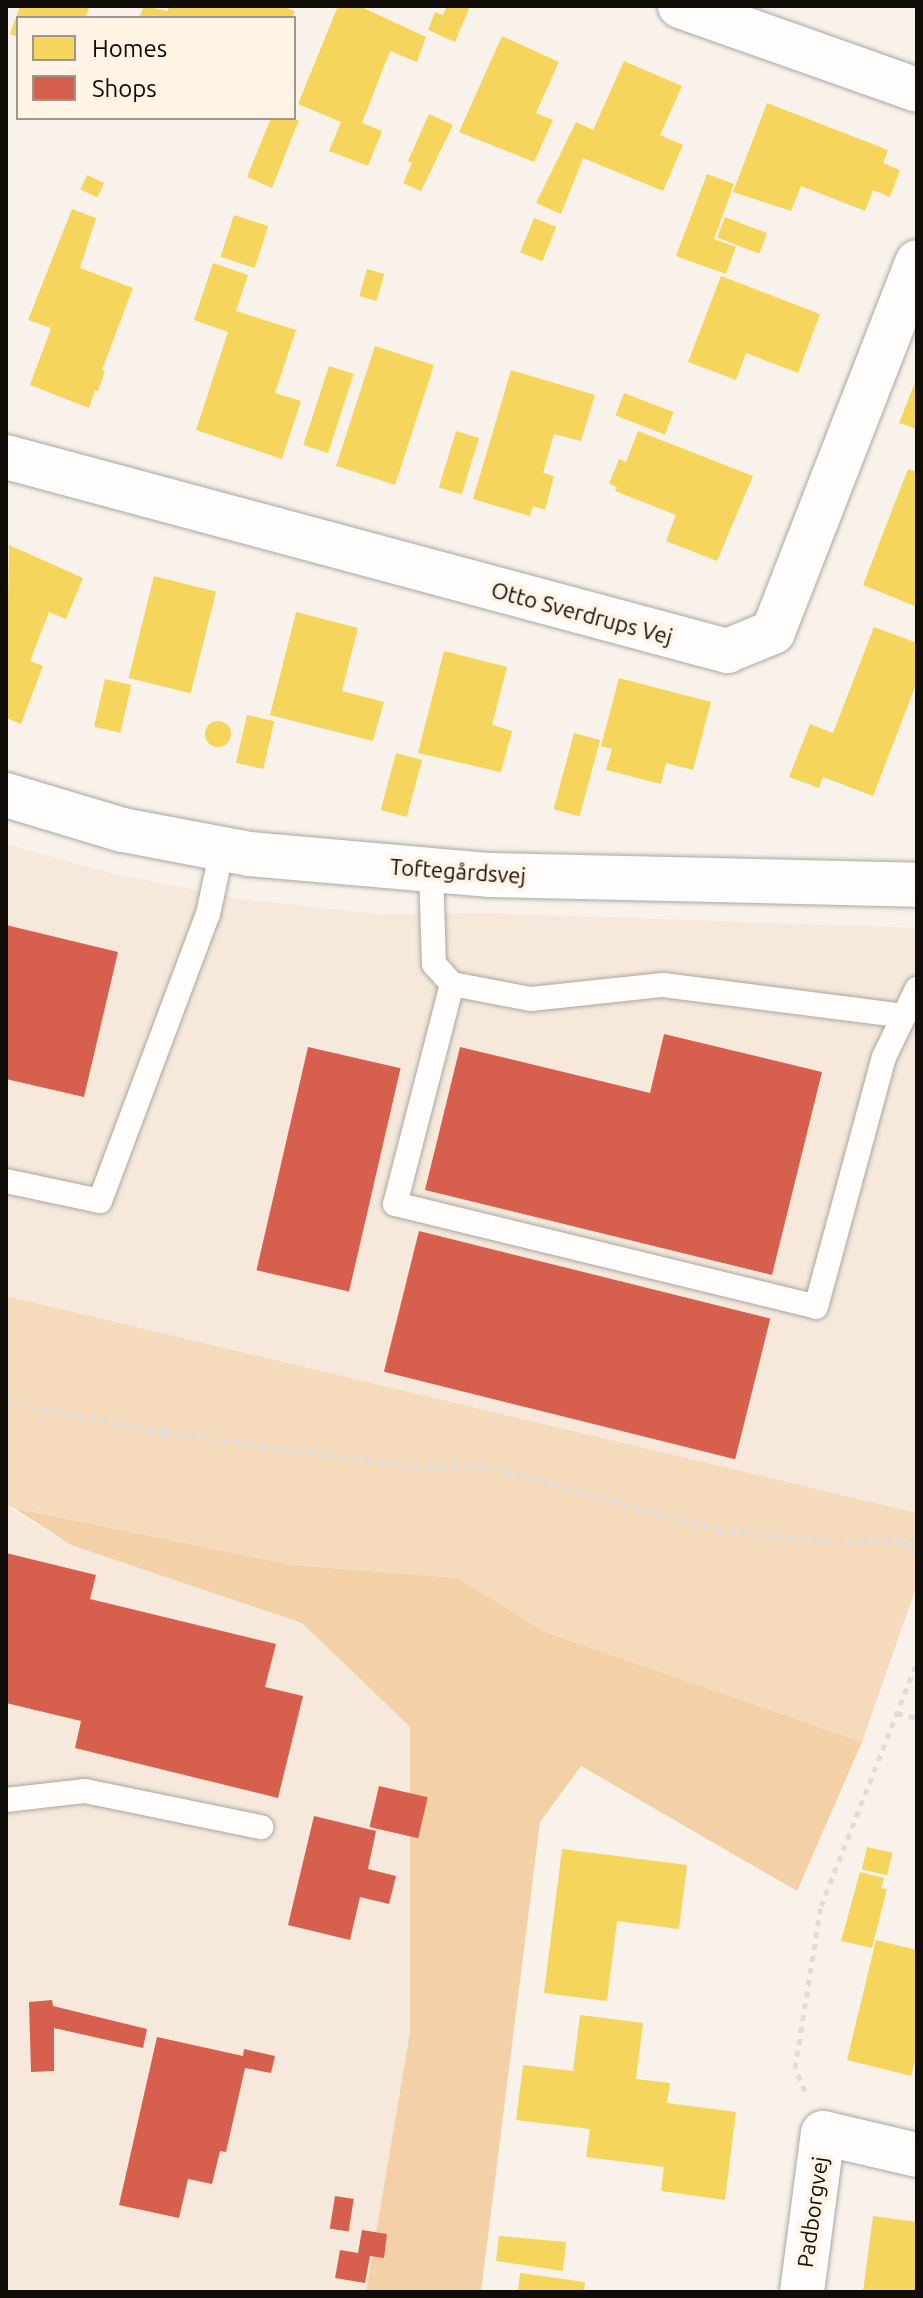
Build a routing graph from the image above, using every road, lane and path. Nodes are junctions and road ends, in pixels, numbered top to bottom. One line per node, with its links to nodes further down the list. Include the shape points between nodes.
1 (680, 6): 2 (street)
2 (917, 90)
3 (917, 262): 4 (street, Otto Sverdrups Vej, via 773,632 727,651)
4 (6, 457)
5 (6, 795): 6 (street, Toftegårdsvej, via 123,830)
6 (222, 849): 7 (street, Toftegårdsvej); 12 (lane, via 208,914 100,1201)
7 (431, 870): 8 (street, Toftegårdsvej); 9 (lane, via 434,964)
8 (917, 885)
9 (452, 984): 11 (lane, via 531,999 663,985); 11 (lane, via 395,1204 816,1307 884,1057)
10 (917, 989): 11 (lane)
11 (904, 1016)
12 (6, 1181)
13 (6, 1402): 15 (path, via 164,1432 415,1467 483,1465 718,1530 824,1541)
14 (917, 1540): 15 (path)
15 (902, 1542): 16 (path)
16 (917, 1553)
17 (917, 1662): 18 (path)
18 (897, 1713): 19 (path); 22 (path, via 821,1906 795,2068)
19 (917, 1718)
20 (6, 1800): 21 (lane, via 85,1791)
21 (261, 1827)
22 (823, 2133): 23 (street, Padborgvej); 24 (street, Padborgvej)
23 (917, 2155)
24 (802, 2292)

